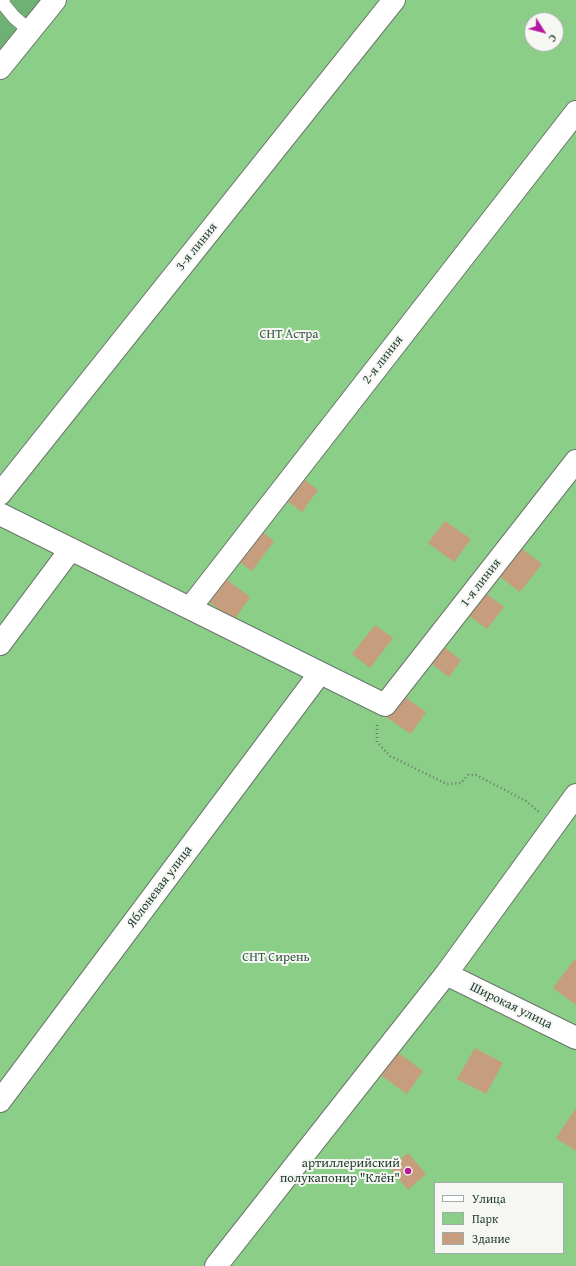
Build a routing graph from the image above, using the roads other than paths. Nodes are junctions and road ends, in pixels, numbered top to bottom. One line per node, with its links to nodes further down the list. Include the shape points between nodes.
1 (3, 0): 4 (lane, via 14,17)
2 (55, 0): 4 (street)
3 (394, 0): 8 (street, 3-я линия)
4 (30, 31): 5 (street)
5 (0, 68)
6 (576, 112): 11 (street, 2-я линия)
7 (576, 461): 13 (street, 1-я линия, via 383,704)
8 (0, 494)
9 (0, 514): 10 (street)
10 (71, 549): 11 (street); 12 (street)
11 (190, 608): 13 (street)
12 (0, 644)
13 (320, 673): 17 (street, Яблоневая улица)
14 (576, 795): 15 (street)
15 (446, 974): 16 (street, Широкая улица); 18 (street)
16 (576, 1038)
17 (0, 1101)
18 (216, 1266)

